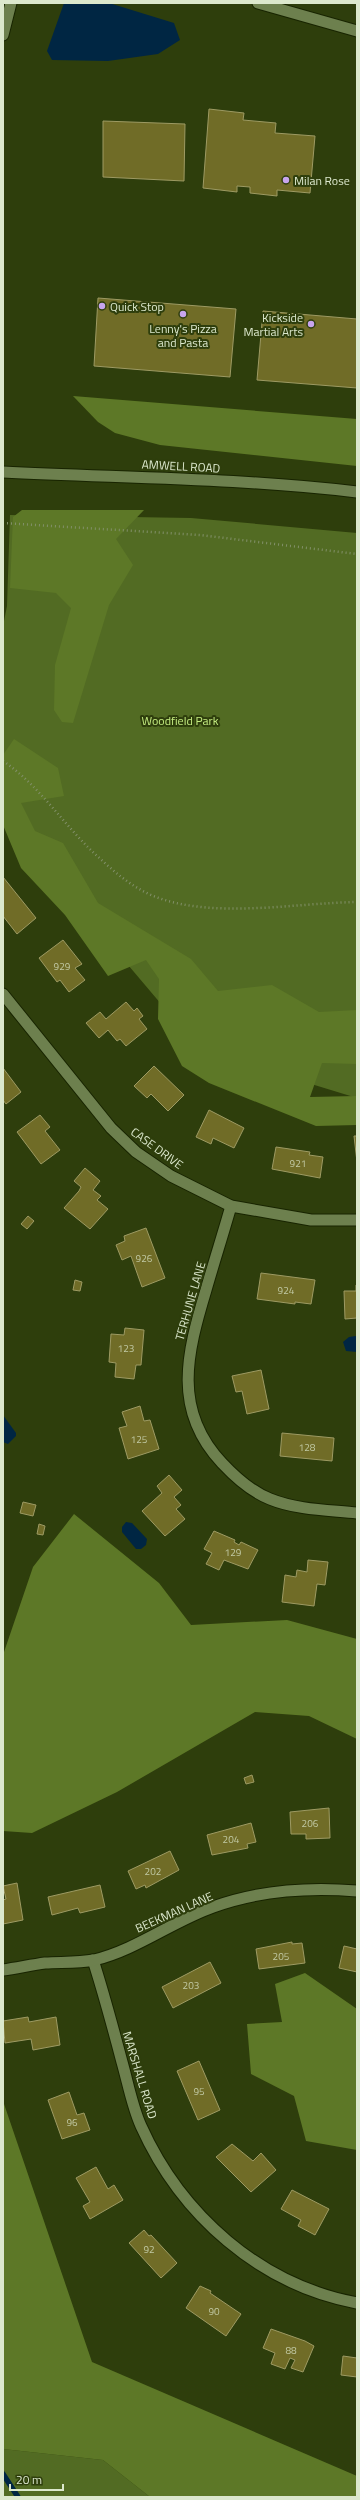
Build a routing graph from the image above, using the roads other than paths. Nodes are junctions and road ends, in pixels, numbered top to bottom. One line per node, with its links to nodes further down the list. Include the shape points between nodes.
1 (11, 3): 4 (street)
2 (258, 3): 3 (street)
3 (357, 31)
4 (3, 35)
5 (3, 472): 6 (street, AMWELL ROAD, via 158,477 312,486)
6 (357, 492)
7 (3, 994): 8 (street, CASE DRIVE, via 93,1109 136,1152 170,1176)
8 (231, 1206): 9 (street, CASE DRIVE, via 311,1220); 10 (street, TERHUNE LANE, via 191,1339 187,1375 189,1404 198,1429 212,1453 252,1490 293,1506)
9 (357, 1220)
10 (357, 1513)
11 (357, 1891): 12 (street, BEEKMAN LANE, via 286,1890 250,1897 213,1907 115,1953)
12 (93, 1960): 13 (street, BEEKMAN LANE); 14 (street, MARSHALL ROAD, via 141,2125 160,2162 182,2195 229,2242 280,2277 314,2291)
13 (3, 1970)
14 (357, 2303)

